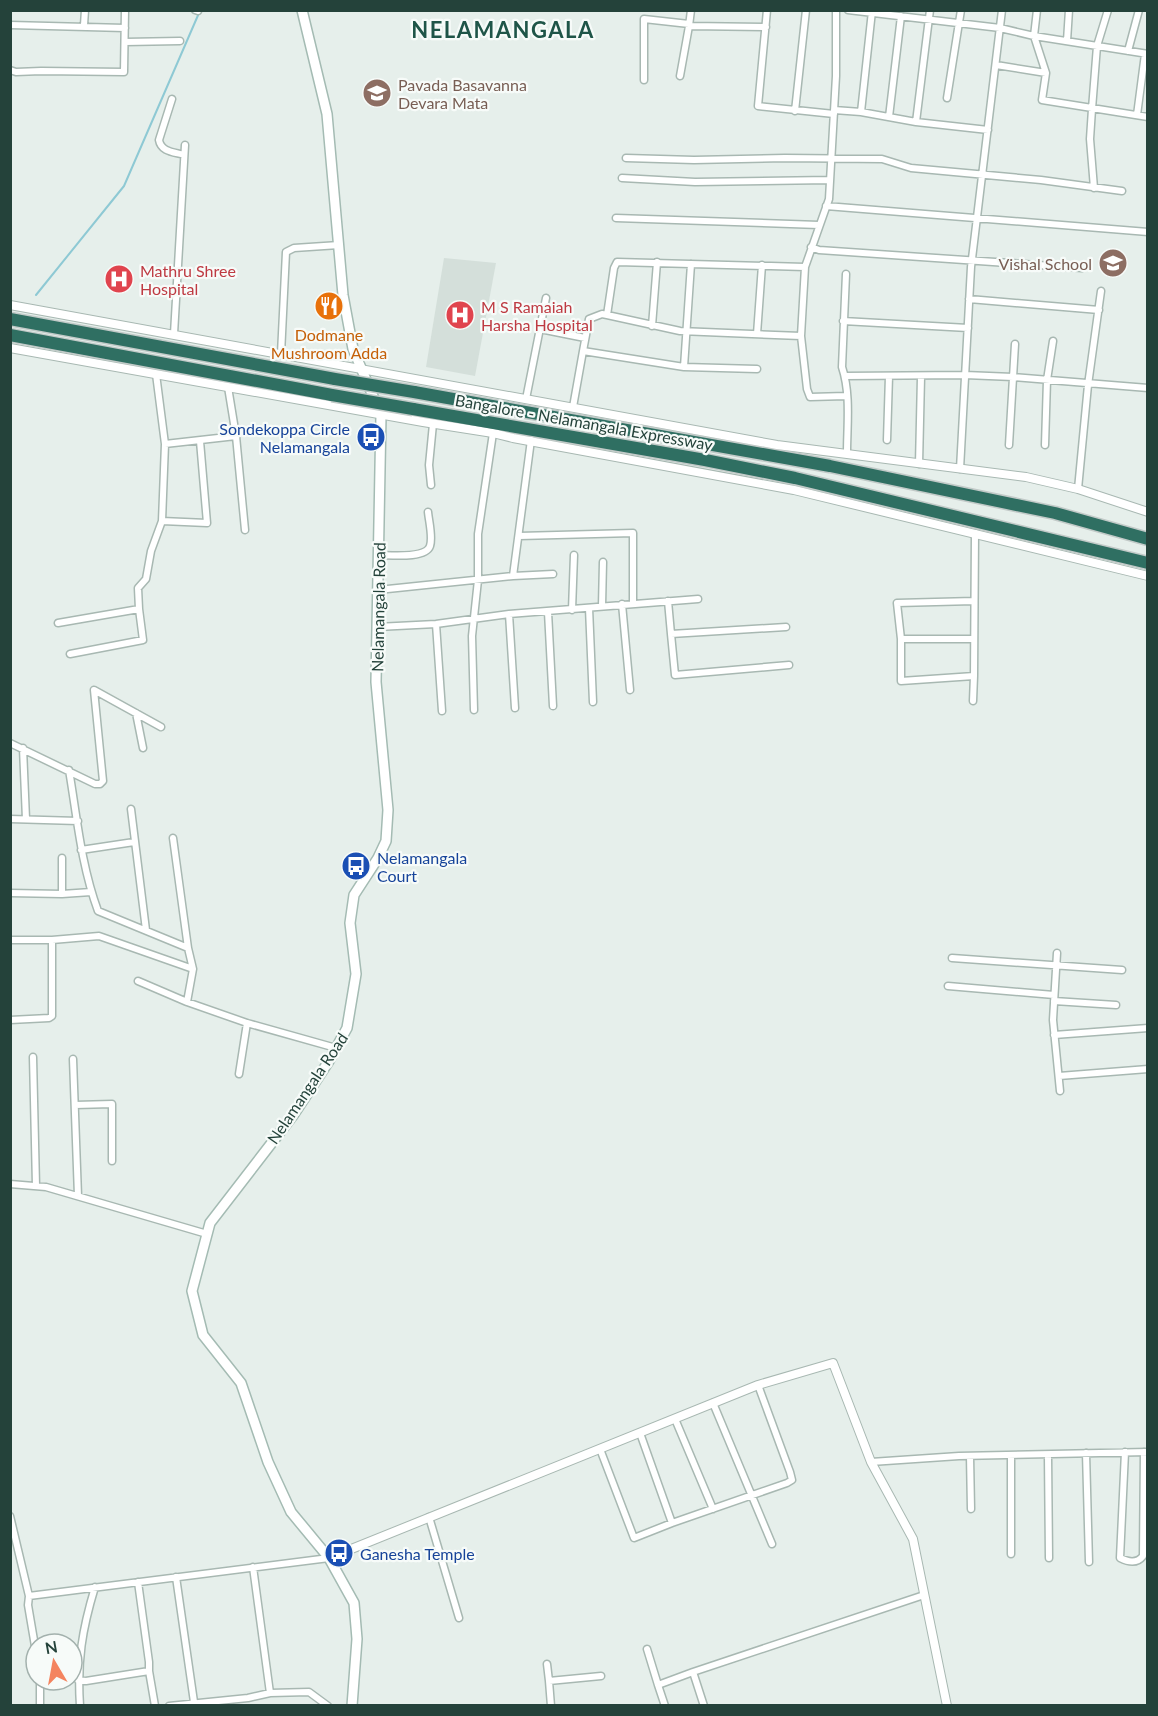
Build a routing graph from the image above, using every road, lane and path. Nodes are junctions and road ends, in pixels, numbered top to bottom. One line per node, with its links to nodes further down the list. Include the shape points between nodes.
1 (85, 10): 21 (street)
2 (125, 10): 24 (street)
3 (302, 10): 63 (main road, via 327,114)
4 (691, 10): 22 (street)
5 (767, 10): 23 (street)
6 (806, 10): 41 (street)
7 (836, 10): 42 (street)
8 (848, 10): 16 (street)
9 (930, 10): 18 (street)
10 (961, 10): 19 (street)
11 (1002, 10): 25 (street)
12 (1036, 10): 26 (street)
13 (1069, 10): 27 (street)
14 (1108, 10): 30 (street)
15 (1139, 10): 31 (street)
16 (872, 12): 17 (street); 43 (street)
17 (901, 14): 18 (street); 45 (street)
18 (928, 20): 19 (street); 47 (street)
19 (959, 23): 25 (street); 38 (street)
20 (10, 25): 21 (street)
21 (84, 25): 24 (street)
22 (689, 25): 23 (street); 36 (street); 37 (street, via 644,20)
23 (766, 27): 41 (street, via 758,106)
24 (125, 28): 28 (street)
25 (1000, 28): 26 (street); 33 (street)
26 (1034, 36): 27 (street); 35 (street)
27 (1067, 41): 30 (street)
28 (125, 42): 29 (street); 34 (street, via 124,72)
29 (180, 42)
30 (1097, 46): 31 (street); 40 (street)
31 (1128, 51): 32 (street)
32 (1146, 54): 44 (street)
33 (996, 65): 35 (street); 48 (street)
34 (10, 70)
35 (1046, 73): 40 (street, via 1042,100)
36 (680, 76)
37 (644, 80)
38 (947, 98)
39 (172, 99): 50 (street, via 160,146)
40 (1092, 109): 44 (street); 56 (street)
41 (795, 111): 42 (street)
42 (834, 112): 43 (street); 52 (street)
43 (861, 112): 45 (street)
44 (1137, 115): 46 (street)
45 (889, 117): 47 (street)
46 (1148, 117)
47 (916, 122): 48 (street)
48 (988, 130): 53 (street)
49 (185, 145): 50 (street)
50 (184, 155): 84 (street)
51 (626, 158): 52 (street)
52 (831, 158): 53 (street, via 882,159 911,168); 55 (street)
53 (983, 173): 56 (street); 60 (street)
54 (622, 178): 55 (street, via 695,182)
55 (830, 180): 58 (street)
56 (1094, 188): 57 (street)
57 (1122, 191)
58 (826, 206): 60 (street); 61 (street)
59 (616, 218): 61 (street)
60 (977, 218): 62 (street); 65 (street)
61 (819, 225): 64 (street)
62 (1148, 232)
63 (339, 245): 93 (street, via 286,252); 94 (main road, via 345,305)
64 (811, 247): 65 (street); 69 (street)
65 (972, 260): 70 (street); 74 (street)
66 (657, 262): 67 (street); 77 (street, via 616,262); 80 (street)
67 (691, 264): 68 (street); 83 (street)
68 (762, 265): 69 (street); 85 (street)
69 (805, 267): 87 (street)
70 (1082, 268)
71 (846, 274): 79 (street)
72 (1101, 291): 76 (street)
73 (546, 298): 82 (street)
74 (969, 299): 76 (street); 81 (street)
75 (10, 305): 84 (street)
76 (1099, 310): 104 (street)
77 (608, 315): 80 (street); 88 (street, via 589,319)
78 (10, 319): 131 (highway, Bangalore - Nelamangala Expressway, bridge, via 830,466 1055,513)
79 (843, 321): 81 (street); 99 (street)
80 (652, 326): 83 (street)
81 (968, 328): 98 (street)
82 (540, 329): 88 (street); 108 (street)
83 (688, 331): 85 (street); 95 (street)
84 (174, 334): 93 (street)
85 (757, 334): 87 (street)
86 (10, 335): 135 (highway, Bangalore - Nelamangala Expressway, bridge, via 705,460)
87 (801, 336): 107 (street, via 810,397)
88 (585, 338): 92 (street)
89 (1053, 341): 103 (street)
90 (1015, 344): 102 (street)
91 (10, 348): 97 (street)
92 (583, 351): 95 (street); 109 (street)
93 (281, 354): 94 (street)
94 (359, 367): 108 (street); 110 (main road)
95 (684, 367): 96 (street)
96 (757, 369)
97 (156, 374): 105 (street); 117 (street)
98 (965, 375): 101 (street); 102 (street); 122 (street)
99 (845, 376): 100 (street); 107 (street)
100 (889, 376): 101 (street); 115 (street)
101 (921, 377): 121 (street)
102 (1013, 377): 103 (street); 118 (street)
103 (1047, 380): 104 (street); 119 (street)
104 (1088, 384): 106 (street); 124 (street)
105 (228, 387): 110 (street); 113 (street)
106 (1148, 388)
107 (846, 396): 120 (street)
108 (526, 399): 109 (street)
109 (573, 407): 120 (street, via 777,445)
110 (381, 415): 111 (street); 132 (main road, Nelamangala Road)
111 (433, 424): 112 (street); 123 (street)
112 (493, 433): 114 (street); 139 (street, via 478,534)
113 (236, 436): 116 (street); 128 (street)
114 (531, 440): 129 (street, via 794,490); 130 (street)
115 (887, 440)
116 (200, 441): 117 (street); 127 (street, via 207,523)
117 (165, 444): 127 (street)
118 (1010, 445)
119 (1045, 445)
120 (847, 453): 121 (street)
121 (919, 464): 122 (street)
122 (960, 469): 124 (street, via 1026,477)
123 (431, 485)
124 (1078, 489): 126 (street)
125 (428, 512): 132 (street, via 427,551)
126 (1147, 512)
127 (162, 521): 148 (street, via 146,579 138,588)
128 (245, 530)
129 (975, 533): 138 (street); 143 (street)
130 (519, 536): 137 (street); 145 (street, via 633,533)
131 (1148, 539)
132 (379, 555): 140 (main road, Nelamangala Road)
133 (573, 555): 149 (street)
134 (603, 562): 146 (street)
135 (1148, 562)
136 (553, 574): 137 (street)
137 (513, 576): 139 (street)
138 (1148, 576)
139 (478, 580): 140 (street); 152 (street)
140 (378, 590): 155 (main road, Nelamangala Road)
141 (698, 599): 142 (street)
142 (668, 601): 145 (street); 157 (street)
143 (974, 601): 158 (street, via 897,603); 159 (street)
144 (622, 604): 145 (street); 146 (street); 163 (street)
145 (633, 604)
146 (602, 606): 147 (street)
147 (589, 608): 149 (street); 165 (street)
148 (139, 609): 153 (street); 160 (street, via 143,640)
149 (572, 610): 150 (street)
150 (548, 612): 151 (street); 166 (street)
151 (508, 614): 152 (street); 167 (street)
152 (475, 619): 154 (street); 168 (street)
153 (58, 623)
154 (436, 624): 155 (street); 169 (street)
155 (377, 627): 205 (main road, Nelamangala Road, via 376,682 388,810 386,841 354,895 350,923 356,974 347,1028)
156 (786, 627): 157 (street)
157 (671, 634): 161 (street, via 675,675)
158 (901, 639): 159 (street); 162 (street, via 901,681)
159 (974, 639): 162 (street)
160 (70, 654)
161 (789, 665)
162 (974, 676): 164 (street)
163 (630, 690)
164 (973, 701)
165 (593, 702)
166 (553, 706)
167 (515, 708)
168 (474, 710)
169 (442, 711)
170 (136, 713): 171 (street); 174 (street); 175 (street, via 94,690 103,781 95,784)
171 (161, 727)
172 (10, 743): 173 (street)
173 (23, 748): 175 (street); 178 (street)
174 (143, 748)
175 (69, 770): 179 (street)
176 (131, 809): 181 (street)
177 (10, 819): 178 (street)
178 (26, 819): 179 (street)
179 (78, 821): 182 (street)
180 (173, 838): 190 (street)
181 (134, 842): 182 (street); 187 (street)
182 (81, 850): 184 (street)
183 (62, 858): 186 (street)
184 (91, 892): 186 (street); 187 (street, via 98,911)
185 (10, 893): 186 (street)
186 (62, 894)
187 (146, 930): 190 (street)
188 (10, 940): 189 (street)
189 (52, 940): 194 (street, via 99,936); 201 (street, via 52,1016)
190 (188, 948): 194 (street)
191 (1057, 952): 193 (street)
192 (952, 958): 193 (street)
193 (1056, 965): 195 (street); 198 (street)
194 (193, 969): 199 (street)
195 (1122, 970)
196 (138, 981): 199 (street)
197 (948, 986): 198 (street)
198 (1054, 998): 200 (street); 204 (street)
199 (187, 1002): 202 (street)
200 (1116, 1005)
201 (10, 1020)
202 (247, 1023): 205 (street); 209 (street)
203 (1148, 1028): 204 (street)
204 (1054, 1035): 210 (street)
205 (336, 1048): 217 (main road, Nelamangala Road, via 294,1113 210,1223)
206 (33, 1057): 215 (street)
207 (73, 1059): 212 (street)
208 (1148, 1069): 210 (street)
209 (239, 1074)
210 (1059, 1076): 211 (street)
211 (1060, 1092)
212 (75, 1105): 213 (street, via 112,1104); 216 (street)
213 (112, 1161)
214 (10, 1184): 215 (street)
215 (36, 1186): 216 (street)
216 (78, 1196): 217 (street)
217 (207, 1234): 239 (main road, Nelamangala Road, via 192,1291 202,1335 241,1383 268,1462 291,1512)
218 (758, 1385): 219 (street); 229 (street, via 833,1362); 230 (street, via 792,1480)
219 (713, 1403): 220 (street); 230 (street)
220 (675, 1419): 221 (street); 231 (street)
221 (640, 1433): 222 (street); 235 (street)
222 (600, 1449): 234 (street); 235 (street, via 634,1539)
223 (1125, 1452): 224 (street); 225 (street); 237 (street, via 1120,1558 1127,1562 1140,1560)
224 (1146, 1452): 237 (street)
225 (1086, 1453): 228 (street); 241 (street)
226 (1011, 1455): 227 (street); 228 (street); 238 (street)
227 (970, 1456): 229 (street); 232 (street)
228 (1048, 1456): 240 (street)
229 (871, 1462): 246 (street, via 913,1539)
230 (752, 1496): 231 (street); 236 (street)
231 (713, 1509): 235 (street)
232 (971, 1509)
233 (10, 1516): 247 (street)
234 (429, 1517): 239 (street); 248 (street)
235 (672, 1523)
236 (772, 1544)
237 (1145, 1545)
238 (1011, 1554)
239 (329, 1558): 242 (street); 264 (main road, Nelamangala Road, via 354,1603 357,1639)
240 (1049, 1558)
241 (1089, 1562)
242 (253, 1567): 243 (street); 259 (street)
243 (176, 1577): 244 (street); 260 (street)
244 (138, 1582): 245 (street); 253 (street)
245 (95, 1587): 247 (street); 250 (street)
246 (924, 1595): 254 (street); 268 (street)
247 (29, 1596): 249 (street)
248 (459, 1618)
249 (33, 1632)
250 (83, 1632)
251 (647, 1649): 258 (street)
252 (547, 1664): 257 (street)
253 (149, 1671): 256 (street); 261 (street)
254 (693, 1672): 258 (street); 267 (street)
255 (600, 1676): 257 (street)
256 (84, 1681)
257 (549, 1681): 265 (street)
258 (658, 1685): 266 (street)
259 (270, 1693): 260 (street); 263 (street, via 309,1692)
260 (194, 1702): 262 (street)
261 (155, 1706)
262 (169, 1706)
263 (328, 1706)
264 (352, 1706)
265 (551, 1706)
266 (665, 1706)
267 (704, 1706)
268 (947, 1706)

